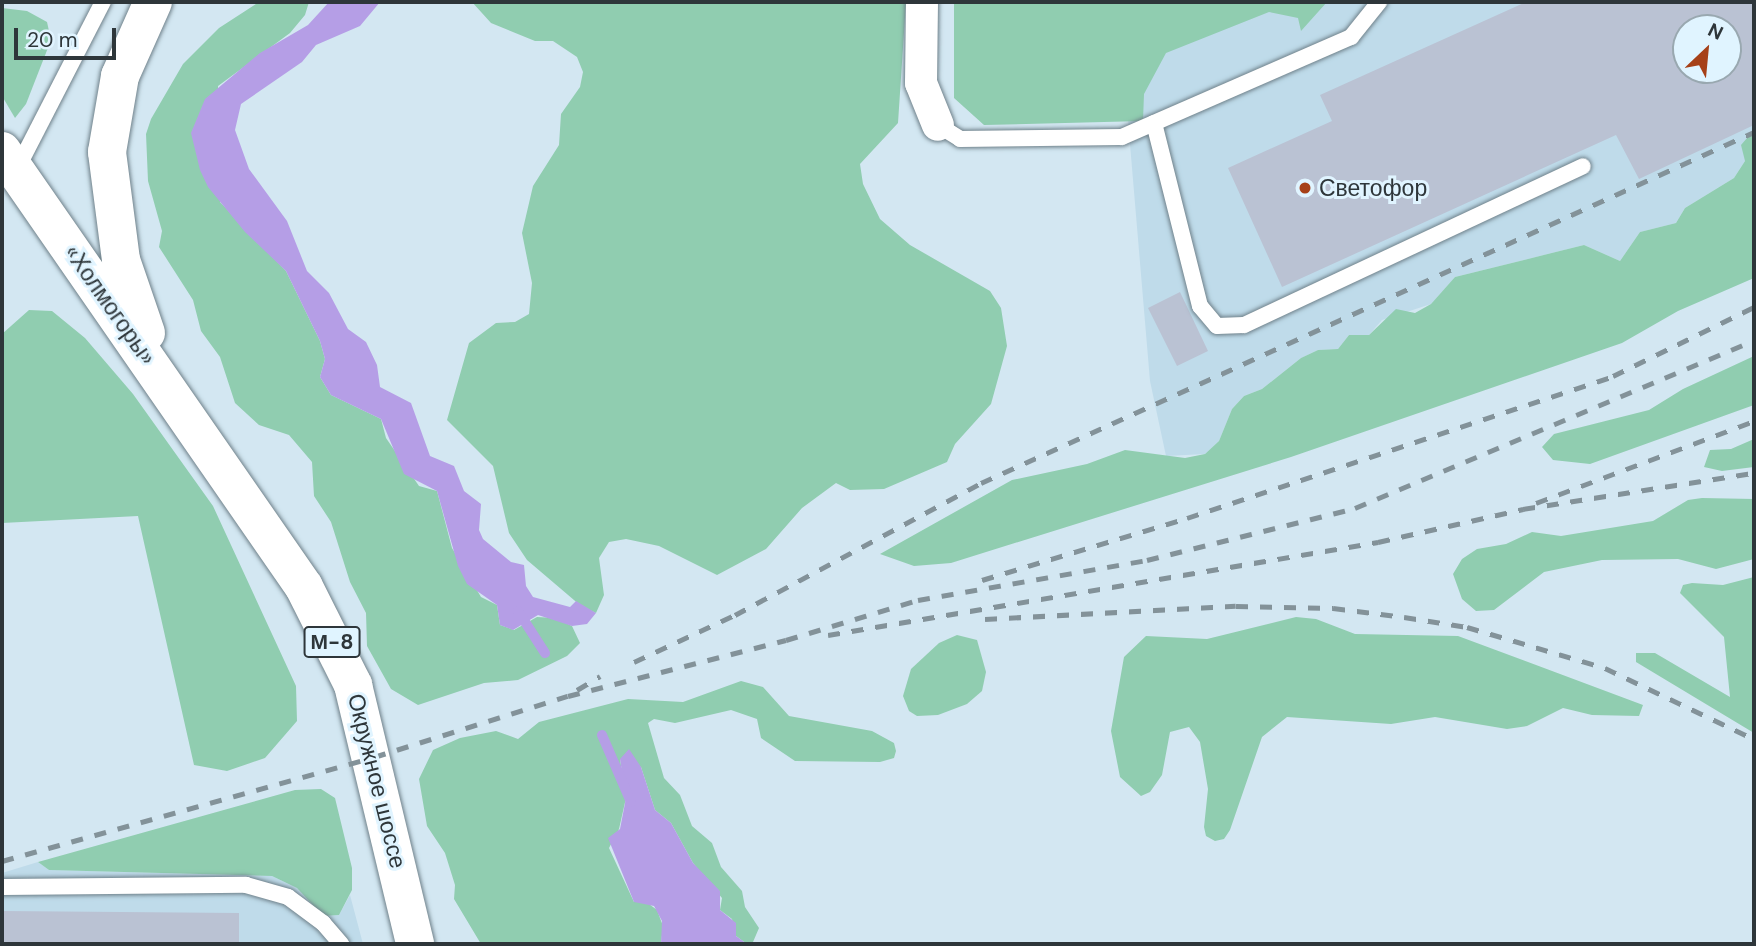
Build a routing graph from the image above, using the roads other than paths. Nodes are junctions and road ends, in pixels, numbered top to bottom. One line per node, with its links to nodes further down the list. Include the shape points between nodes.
1 (103, 2): 8 (lane)
2 (153, 2): 9 (main road, «Холмогоры» / М-8, via 120,76 107,152 121,260)
3 (922, 2): 6 (street, via 920,83)
4 (1380, 2): 5 (lane, via 1351,37)
5 (1154, 123): 6 (lane, via 1108,138 960,139); 7 (lane, via 1189,272 1200,306 1217,327 1244,325)
6 (937, 125)
7 (1583, 166)
8 (6, 167): 9 (main road, «Холмогоры» / М-8)
9 (162, 378): 12 (main road, Окружное шоссе / М-8, via 304,587 353,685)
10 (2, 887): 11 (lane, via 246,885 288,897 323,923)
11 (341, 944)
12 (415, 944)

